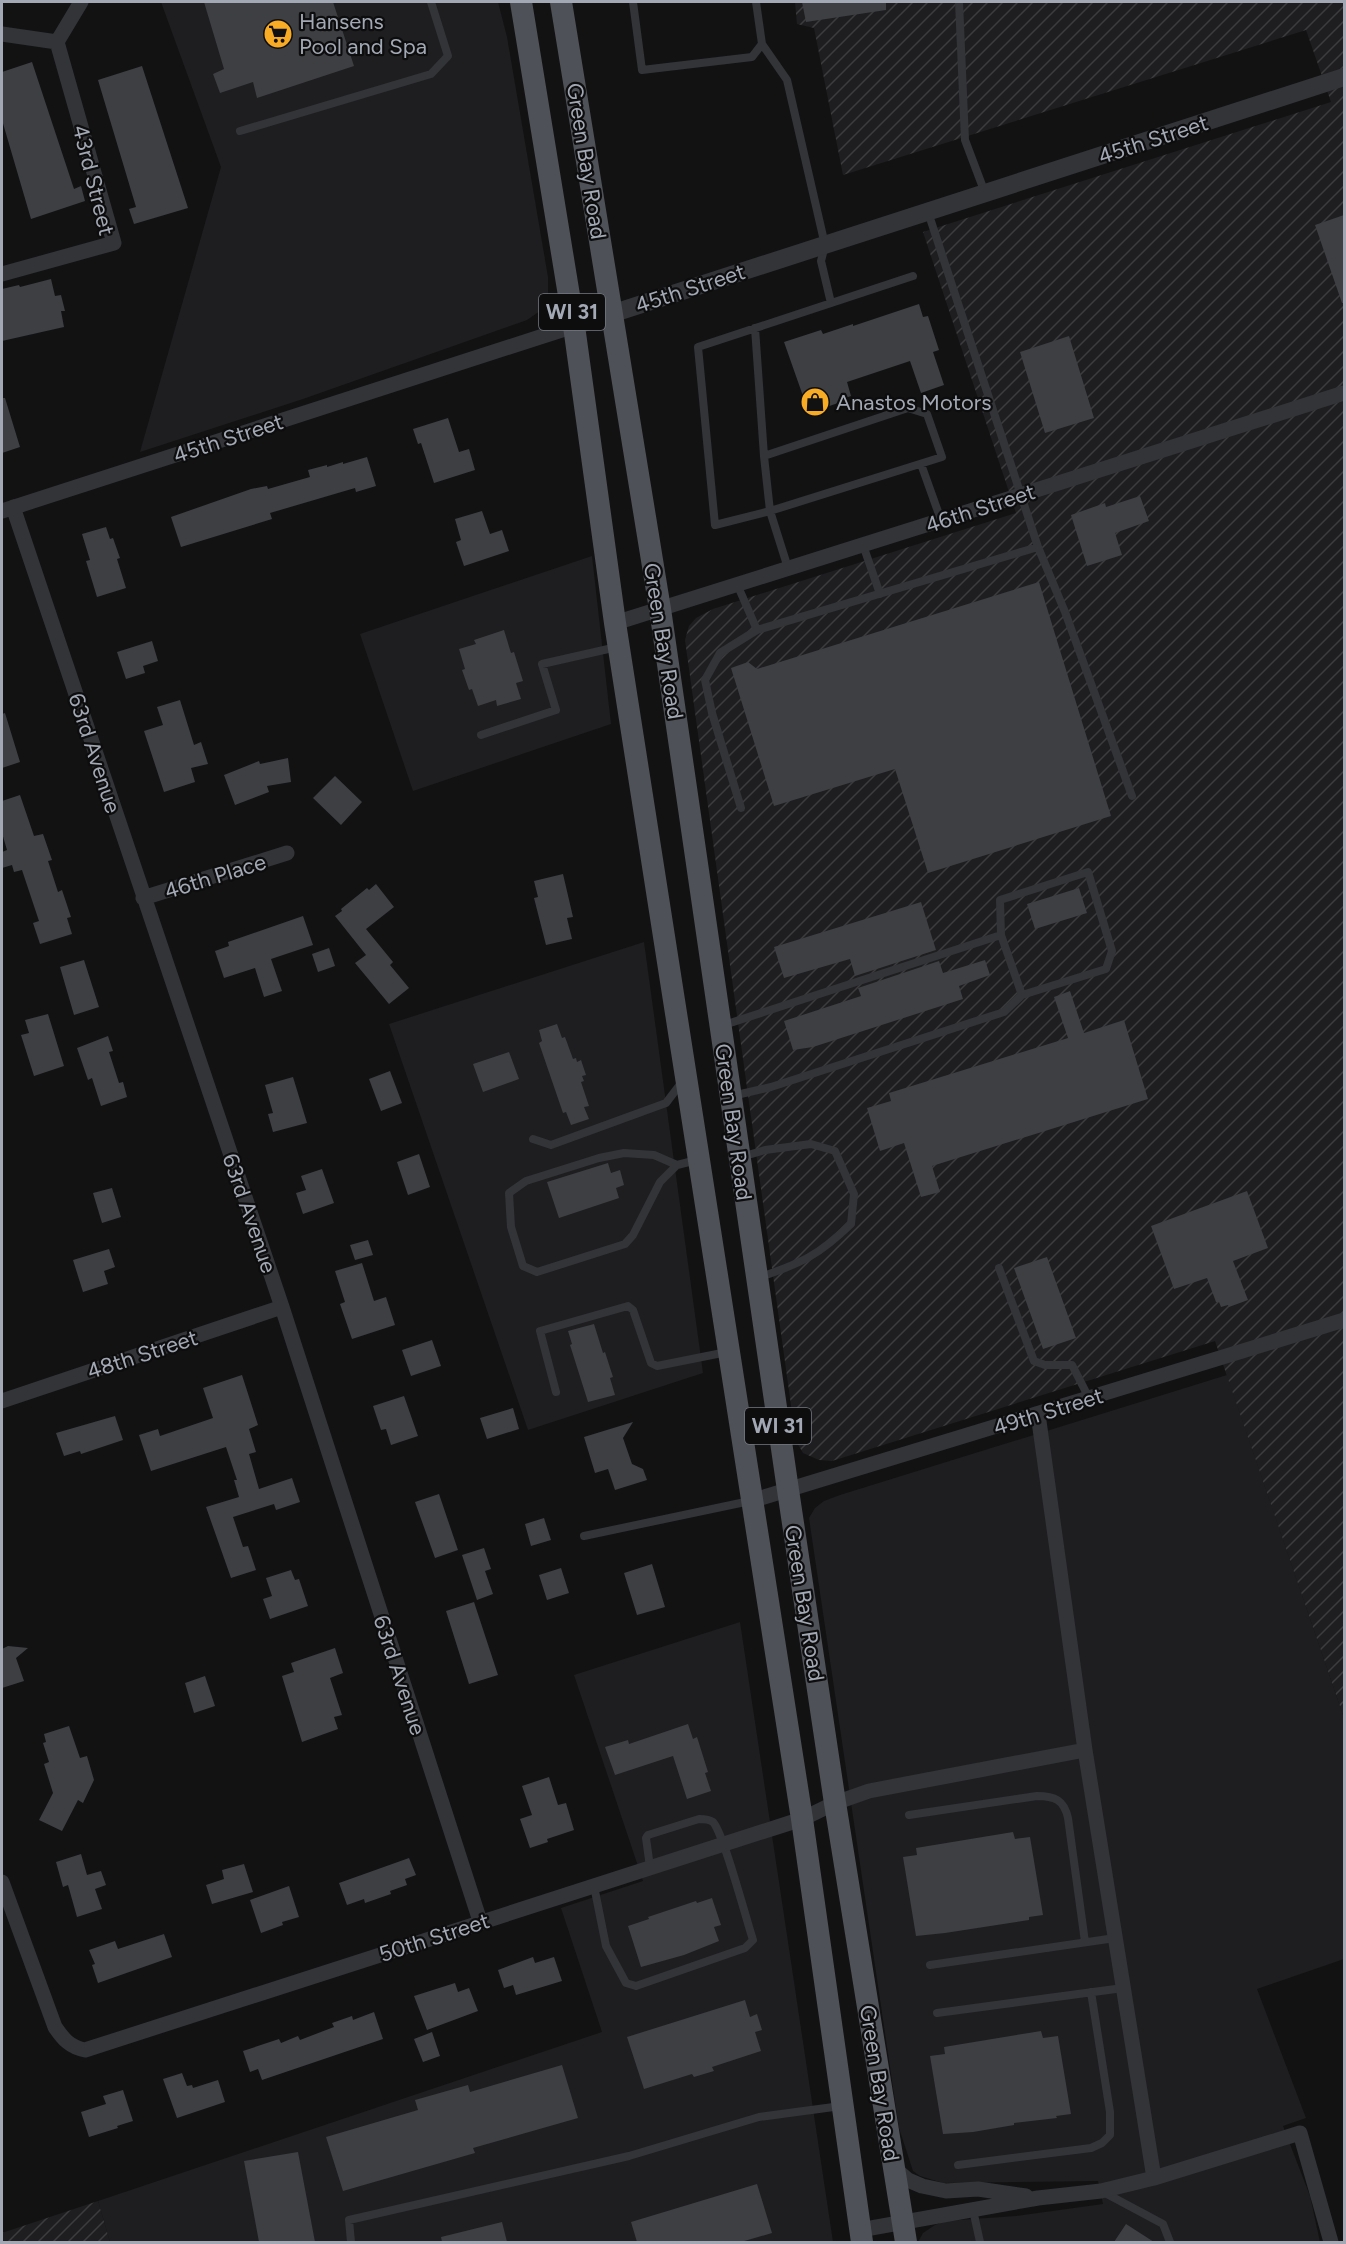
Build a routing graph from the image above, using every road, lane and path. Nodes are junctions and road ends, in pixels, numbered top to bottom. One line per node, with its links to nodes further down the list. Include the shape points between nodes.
1 (81, 2): 9 (street)
2 (431, 2): 12 (lane, via 448,56 431,74)
3 (520, 2): 20 (main road, Green Bay Road / WI 31)
4 (561, 2): 19 (main road, Green Bay Road / WI 31)
5 (633, 2): 10 (lane, via 642,70 752,57)
6 (756, 2): 10 (lane)
7 (959, 2): 13 (lane, via 965,140)
8 (2, 34): 9 (street)
9 (57, 42): 16 (street, 43rd Street, via 114,243)
10 (762, 44): 15 (lane, via 787,80)
11 (1344, 77): 13 (street, 45th Street)
12 (240, 131)
13 (985, 193): 14 (street, 45th Street)
14 (928, 211): 15 (street, 45th Street); 25 (lane)
15 (825, 245): 18 (lane, via 821,261); 19 (street, 45th Street)
16 (2, 274)
17 (913, 276): 18 (lane)
18 (831, 303): 21 (lane)
19 (612, 313): 20 (street, 45th Street); 34 (main road, Green Bay Road / WI 31)
20 (574, 326): 26 (street, 45th Street); 35 (main road, Green Bay Road / WI 31)
21 (755, 328): 23 (lane); 27 (lane, via 698,347 715,525)
22 (1344, 393): 25 (street, 46th Street)
23 (764, 456): 24 (lane, via 908,408 927,414 942,457); 27 (lane)
24 (921, 464): 27 (lane); 28 (lane)
25 (1020, 495): 28 (street, 46th Street); 30 (lane)
26 (7, 509): 42 (street, 63rd Avenue)
27 (770, 510): 31 (lane)
28 (941, 520): 29 (street, 46th Street)
29 (863, 545): 31 (street, 46th Street); 33 (lane)
30 (1038, 547): 33 (lane); 39 (lane)
31 (788, 568): 32 (street, 46th Street)
32 (737, 584): 34 (street, 46th Street); 36 (lane)
33 (879, 594): 36 (lane)
34 (660, 609): 35 (street, 46th Street); 45 (main road, Green Bay Road / WI 31)
35 (615, 623): 37 (main road, Green Bay Road / WI 31)
36 (757, 630): 40 (lane, via 720,653 705,680)
37 (619, 647): 38 (lane, via 542,664 556,710); 46 (main road, Green Bay Road / WI 31)
38 (481, 735)
39 (1132, 796)
40 (741, 808)
41 (287, 853): 42 (street, 46th Place)
42 (143, 898): 53 (street, 63rd Avenue)
43 (1001, 935): 44 (lane); 44 (lane, via 1000,900 1088,872 1112,951 1107,969); 45 (lane)
44 (1022, 995): 47 (lane, via 1004,1012 771,1087)
45 (720, 1026): 47 (main road, Green Bay Road / WI 31)
46 (685, 1078): 48 (lane, via 666,1103 551,1145); 50 (main road, Green Bay Road / WI 31)
47 (730, 1096): 49 (main road, Green Bay Road / WI 31)
48 (533, 1139)
49 (739, 1158): 52 (main road, Green Bay Road / WI 31); 52 (lane, via 811,1144 835,1151 854,1194 851,1224 828,1246 797,1265)
50 (687, 1162): 50 (lane, via 624,1153 526,1181 509,1193 511,1227 523,1266 537,1272 625,1244 660,1182); 55 (main road, Green Bay Road / WI 31)
51 (999, 1268): 57 (lane, via 1034,1361 1072,1365)
52 (757, 1278): 60 (main road, Green Bay Road / WI 31)
53 (282, 1307): 58 (street, 48th Street); 71 (street, 63rd Avenue)
54 (1344, 1320): 57 (street, 49th Street)
55 (728, 1352): 56 (lane, via 657,1366 651,1363 633,1310 628,1306 610,1310 540,1331); 61 (main road, Green Bay Road / WI 31)
56 (556, 1392)
57 (1089, 1398): 59 (street, 49th Street)
58 (2, 1401)
59 (1038, 1414): 60 (street, 49th Street); 63 (street)
60 (788, 1490): 61 (street, 49th Street); 64 (main road, Green Bay Road / WI 31)
61 (751, 1501): 62 (lane); 66 (main road, Green Bay Road / WI 31)
62 (584, 1536)
63 (1085, 1750): 64 (street, 50th Street, via 869,1791); 72 (street)
64 (835, 1803): 66 (street, 50th Street); 80 (main road, Green Bay Road / WI 31)
65 (909, 1815): 73 (lane, via 1037,1796 1060,1800 1068,1818)
66 (802, 1820): 67 (street, 50th Street); 78 (main road, Green Bay Road / WI 31)
67 (723, 1844): 68 (street, 50th Street); 68 (lane, via 710,1821 689,1822 645,1838); 70 (lane, via 753,1940 744,1948 636,1986 626,1983 606,1946)
68 (650, 1867): 70 (street, 50th Street)
69 (2, 1882): 71 (street, 50th Street, via 55,2027 68,2043 85,2050)
70 (594, 1885): 71 (street, 50th Street)
71 (480, 1922)
72 (1115, 1938): 73 (lane); 75 (street)
73 (1085, 1942): 74 (lane)
74 (930, 1965)
75 (1124, 1988): 76 (lane); 81 (street)
76 (1092, 1992): 77 (lane); 79 (lane, via 1110,2135 1091,2148)
77 (937, 2013)
78 (843, 2106): 86 (main road, Green Bay Road / WI 31); 87 (lane, via 759,2117 629,2156 349,2220)
79 (958, 2165)
80 (894, 2168): 83 (street, via 915,2183 946,2191 978,2189); 85 (main road, Green Bay Road / WI 31)
81 (1154, 2178): 82 (street); 90 (street, via 1300,2133)
82 (1101, 2191): 83 (street); 89 (lane, via 1163,2224)
83 (1038, 2198): 84 (street)
84 (973, 2210): 85 (street); 88 (lane)
85 (904, 2233): 86 (street)
86 (861, 2236)
87 (351, 2242)
88 (980, 2242)
89 (1170, 2242)
90 (1331, 2242)

